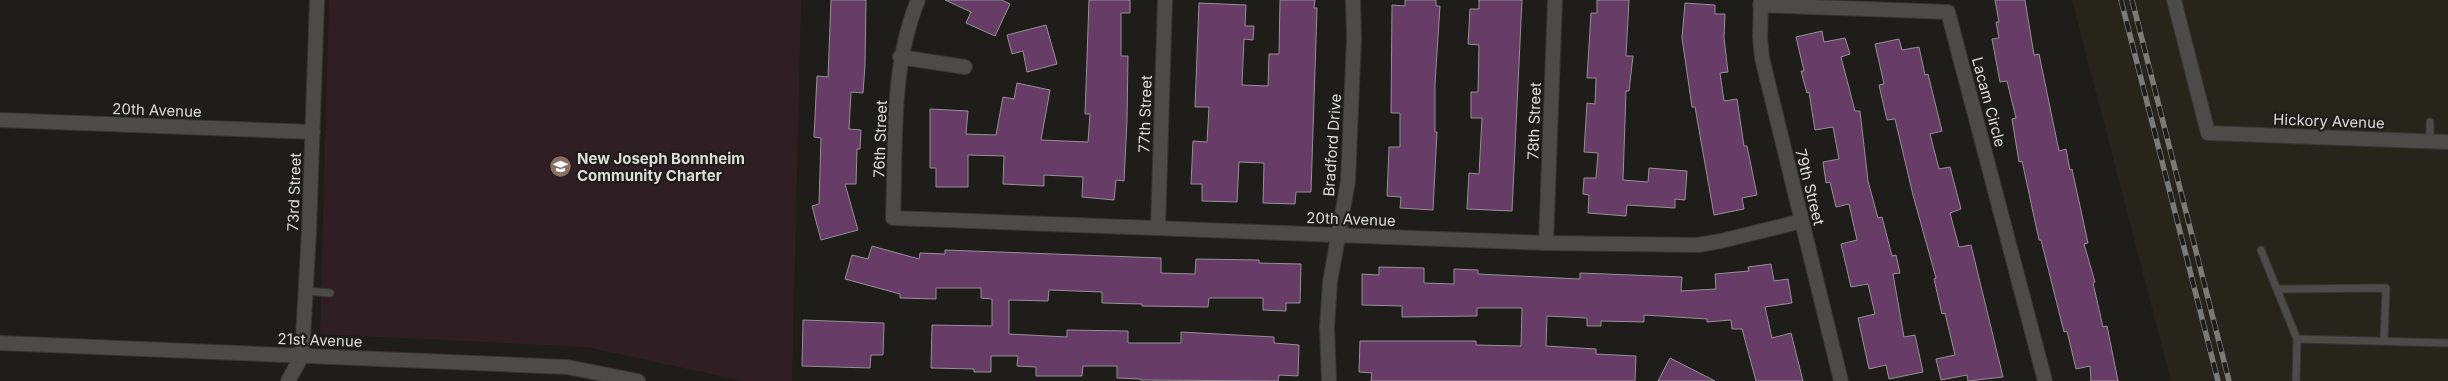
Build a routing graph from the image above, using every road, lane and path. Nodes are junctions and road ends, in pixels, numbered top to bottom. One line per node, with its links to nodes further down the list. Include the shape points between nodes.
1 (317, 0): 12 (street, 73rd Street)
2 (918, 0): 8 (street, 76th Street)
3 (1165, 0): 17 (street, 77th Street)
4 (1353, 0): 18 (street, Bradford Drive, via 1348,181)
5 (1555, 0): 19 (street, 78th Street)
6 (2174, 0): 13 (street, Hickory Avenue, via 2208,133)
7 (1761, 2): 16 (street, 79th Street, via 1762,58); 33 (street, Lacam Circle, via 1948,12)
8 (900, 57): 9 (street); 15 (street, 76th Street, via 893,218)
9 (965, 67)
10 (0, 120): 12 (street, 20th Avenue)
11 (2430, 122): 13 (lane)
12 (313, 132): 22 (street, 73rd Street)
13 (2430, 141): 14 (street, Hickory Avenue)
14 (2448, 142)
15 (897, 218): 17 (street, 20th Avenue)
16 (1802, 221): 19 (street, 20th Avenue, via 1698,245); 32 (street, 79th Street)
17 (1158, 228): 18 (street, 20th Avenue)
18 (1337, 235): 19 (street, 20th Avenue); 31 (street, Bradford Drive, via 1327,327)
19 (1546, 243)
20 (2261, 250): 21 (lane)
21 (2277, 289): 24 (lane); 25 (lane, via 2386,288)
22 (306, 292): 23 (lane); 28 (street, 73rd Street)
23 (330, 293)
24 (2297, 339): 25 (lane); 34 (lane)
25 (2384, 340): 27 (lane)
26 (0, 343): 28 (street, 21st Avenue)
27 (2448, 343)
28 (302, 356): 29 (street, 73rd Street); 30 (street, 21st Avenue, via 567,367)
29 (288, 381)
30 (638, 381)
31 (1329, 381)
32 (1841, 381)
33 (2045, 381)
34 (2296, 381)

